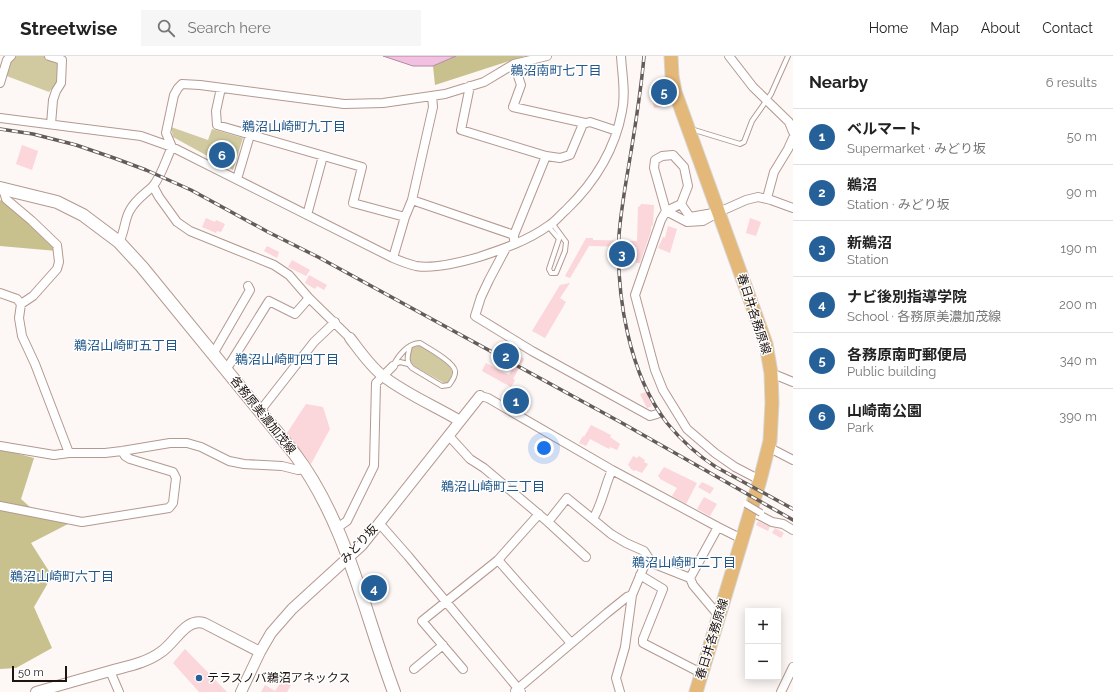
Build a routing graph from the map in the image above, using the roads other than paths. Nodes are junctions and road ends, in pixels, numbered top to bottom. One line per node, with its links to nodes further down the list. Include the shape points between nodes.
1 (11, 56): 9 (street, via 7,60)
2 (49, 56): 16 (street, via 62,60 61,84 52,100)
3 (547, 56): 8 (street)
4 (621, 56): 18 (street, via 624,94)
5 (671, 56): 17 (main road, 春日井各務原線, via 675,92)
6 (729, 56): 13 (street)
7 (788, 56): 13 (lane)
8 (514, 64): 10 (street, via 484,82); 15 (street, via 521,85 513,107)
9 (0, 83)
10 (470, 86): 12 (street); 23 (street, via 461,130)
11 (221, 88): 12 (street, via 344,104 383,103); 19 (street, via 216,112 217,125); 21 (street, via 182,84 178,88 174,95 166,133)
12 (432, 96): 28 (street, via 433,107)
13 (766, 101): 17 (lane, via 754,116 744,142 740,144); 20 (street, via 786,119)
14 (0, 118): 16 (street)
15 (585, 123): 18 (street, via 590,122); 23 (street, via 570,156)
16 (50, 124): 21 (street, via 141,136)
17 (689, 128): 32 (main road, 春日井各務原線)
18 (617, 131): 35 (street, via 602,165 587,188)
19 (250, 135): 22 (street); 24 (street)
20 (793, 136): 27 (street, via 774,172)
21 (172, 147): 24 (street); 25 (street)
22 (323, 156): 33 (street); 34 (street, via 362,167 353,203)
23 (546, 156): 36 (street)
24 (237, 179): 33 (street)
25 (153, 186): 37 (street, via 140,196 130,209); 43 (street, via 177,222 190,231 274,265 288,275)
26 (1, 188): 37 (main road, 各務原美濃加茂線, via 57,202 83,215); 44 (street, via 6,199 57,245 60,262 57,269 33,296)
27 (767, 198): 30 (street); 32 (street, via 753,197)
28 (412, 200): 34 (street); 36 (street)
29 (681, 204): 31 (street); 31 (street, via 688,186 684,167 673,155 662,156 655,160 654,168); 32 (street, via 690,217)
30 (793, 208)
31 (666, 211): 32 (street, via 687,222 703,221); 67 (street, via 635,295 655,370 663,390 687,429 714,453)
32 (719, 212): 52 (main road, 春日井各務原線, via 766,344)
33 (307, 215): 40 (street)
34 (405, 217): 40 (street)
35 (550, 224): 35 (lane, via 566,242 556,273 550,273 549,269 559,239); 38 (street)
36 (514, 235): 38 (street)
37 (119, 242): 48 (main road, 各務原美濃加茂線)
38 (514, 245): 39 (street)
39 (506, 248): 40 (street, via 464,262 440,265 417,266); 57 (street, via 488,280 475,316 532,351 650,416)
40 (393, 258)
41 (248, 286): 48 (street, via 250,290)
42 (0, 293): 44 (street, via 17,299)
43 (309, 298): 45 (street); 51 (street, via 295,314 269,301)
44 (21, 304): 63 (street, via 19,318 22,336)
45 (335, 322): 46 (street); 56 (street, via 314,342)
46 (350, 338): 53 (street)
47 (410, 346): 49 (lane); 49 (lane, via 420,343 453,365 456,372 449,385 442,386); 50 (lane, via 398,357)
48 (213, 354): 51 (main road, 各務原美濃加茂線)
49 (408, 364): 50 (lane, via 400,362)
50 (393, 366): 53 (street)
51 (226, 370): 56 (main road, 各務原美濃加茂線)
52 (771, 373): 54 (street); 61 (main road, 春日井各務原線, via 772,403)
53 (382, 376): 58 (street); 75 (street, via 376,383 374,466 347,521)
54 (793, 382)
55 (480, 396): 58 (street, みどり坂); 66 (street, via 488,398)
56 (260, 411): 65 (main road, 各務原美濃加茂線)
57 (657, 414)
58 (460, 422): 59 (street, みどり坂)
59 (449, 436): 70 (street, via 470,458); 73 (street, みどり坂)
60 (0, 446): 63 (street, via 54,455)
61 (768, 446): 64 (street); 67 (main road, 春日井各務原線)
62 (122, 451): 63 (street); 65 (street, via 170,443 187,443 229,461); 68 (street, via 130,459 172,472 176,478 173,503 169,508 82,522)
63 (69, 453)
64 (793, 460)
65 (307, 469): 75 (main road, 各務原美濃加茂線)
66 (612, 470): 71 (street); 74 (street)
67 (760, 480): 69 (main road, 春日井各務原線)
68 (0, 506)
69 (752, 510): 76 (street, via 772,522 783,524); 77 (main road, 春日井各務原線)
70 (539, 514): 72 (street); 80 (street)
71 (593, 518): 72 (street, via 567,498); 81 (street, via 611,534 644,551 648,557)
72 (548, 522): 78 (street)
73 (379, 523): 79 (street, みどり坂); 85 (street)
74 (718, 527): 77 (street); 83 (street)
75 (337, 528): 79 (main road, 各務原美濃加茂線)
76 (793, 530)
77 (742, 539): 86 (main road, 春日井各務原線)
78 (586, 557)
79 (348, 558): 89 (street, みどり坂, via 281,620); 100 (main road, 各務原美濃加茂線)
80 (498, 560): 85 (street); 87 (street)
81 (647, 561): 82 (street); 83 (street)
82 (640, 575): 84 (street); 94 (street, via 663,589 643,643)
83 (690, 578): 86 (street)
84 (632, 595): 87 (street); 101 (street, via 625,648 616,678)
85 (446, 601): 88 (street, via 422,621); 96 (street)
86 (719, 616): 94 (main road, 春日井各務原線)
87 (571, 643): 96 (street)
88 (443, 645): 91 (street); 92 (street)
89 (260, 652): 93 (street, via 197,621 188,624 174,641 156,655 145,661); 99 (street, みどり坂)
90 (793, 667): 103 (street)
91 (414, 669)
92 (463, 669)
93 (110, 671): 95 (street); 98 (street)
94 (701, 673): 102 (main road, 春日井各務原線)
95 (67, 688): 97 (street)
96 (518, 691)
97 (36, 692)
98 (118, 692)
99 (241, 692)
100 (394, 692)
101 (620, 692)
102 (696, 692)
103 (781, 692)

